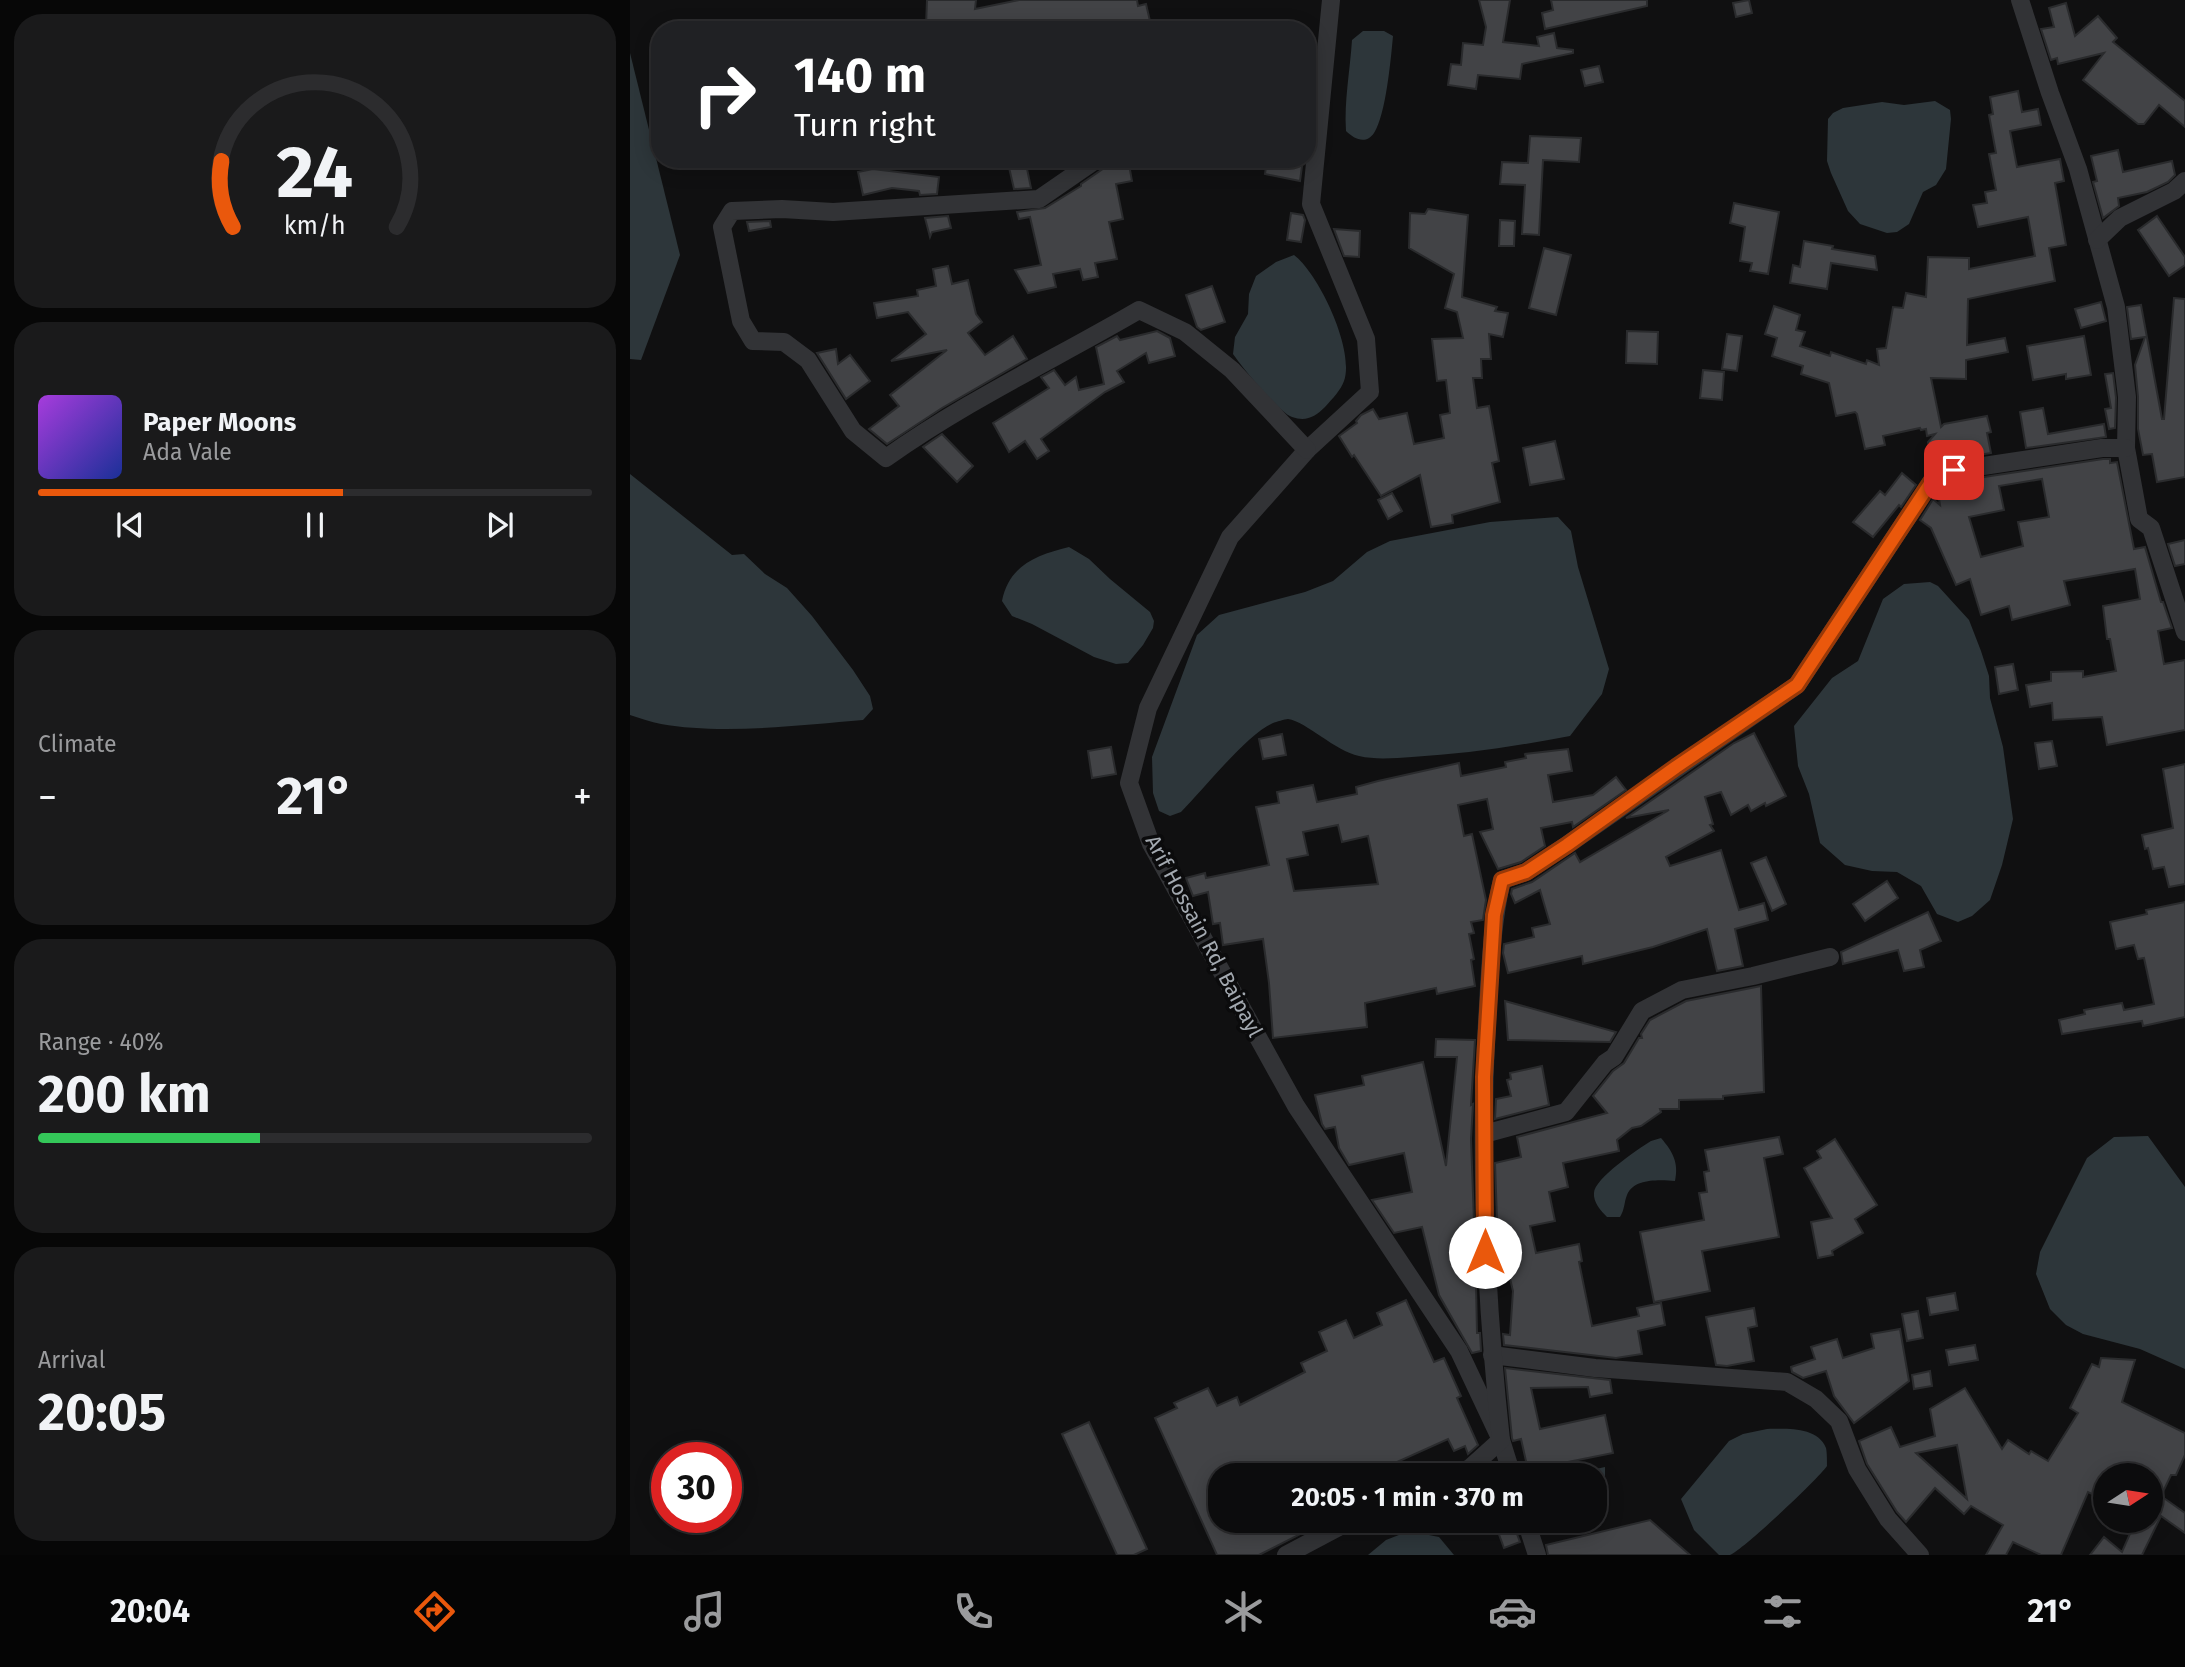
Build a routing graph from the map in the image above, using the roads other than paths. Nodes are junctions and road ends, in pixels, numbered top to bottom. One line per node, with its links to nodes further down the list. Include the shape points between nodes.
1 (1331, 0): 3 (street, Arif Hossain Rd, Baipayl)
2 (2020, 0): 7 (street, via 2078,169)
3 (1316, 107)
4 (1084, 168): 9 (street, via 1040,199 833,212 732,211 722,227 741,321 753,341 784,342 808,360 853,431 886,458 976,400 1139,310 1185,332 1233,370)
5 (1312, 168): 9 (street, Arif Hossain Rd, Baipayl, via 1311,204 1366,340 1370,392)
6 (2185, 181): 7 (street, via 2120,218)
7 (2097, 240): 8 (street, via 2116,307 2126,397)
8 (2126, 448): 10 (street, via 2139,519 2151,528); 12 (street, via 1937,473 1797,685 1567,845 1526,872 1502,880 1494,915)
9 (1307, 450): 14 (street, Arif Hossain Rd, Baipayl, via 1230,537 1148,708 1129,783 1152,844 1296,1106 1459,1351)
10 (2185, 632)
11 (1830, 957): 12 (street, via 1682,990 1648,1006 1614,1057 1566,1112)
12 (1484, 1134): 13 (street)
13 (1492, 1355): 14 (street); 21 (street, via 1595,1368 1787,1382 1816,1399 1839,1421 1857,1469 1888,1519)
14 (1501, 1440): 15 (street); 16 (street, Arif Hossain Rd, Baipayl)
15 (1476, 1463)
16 (1508, 1463)
17 (1330, 1533): 19 (street)
18 (1530, 1533): 20 (street)
19 (1296, 1553)
20 (1537, 1555)
21 (1920, 1555)

